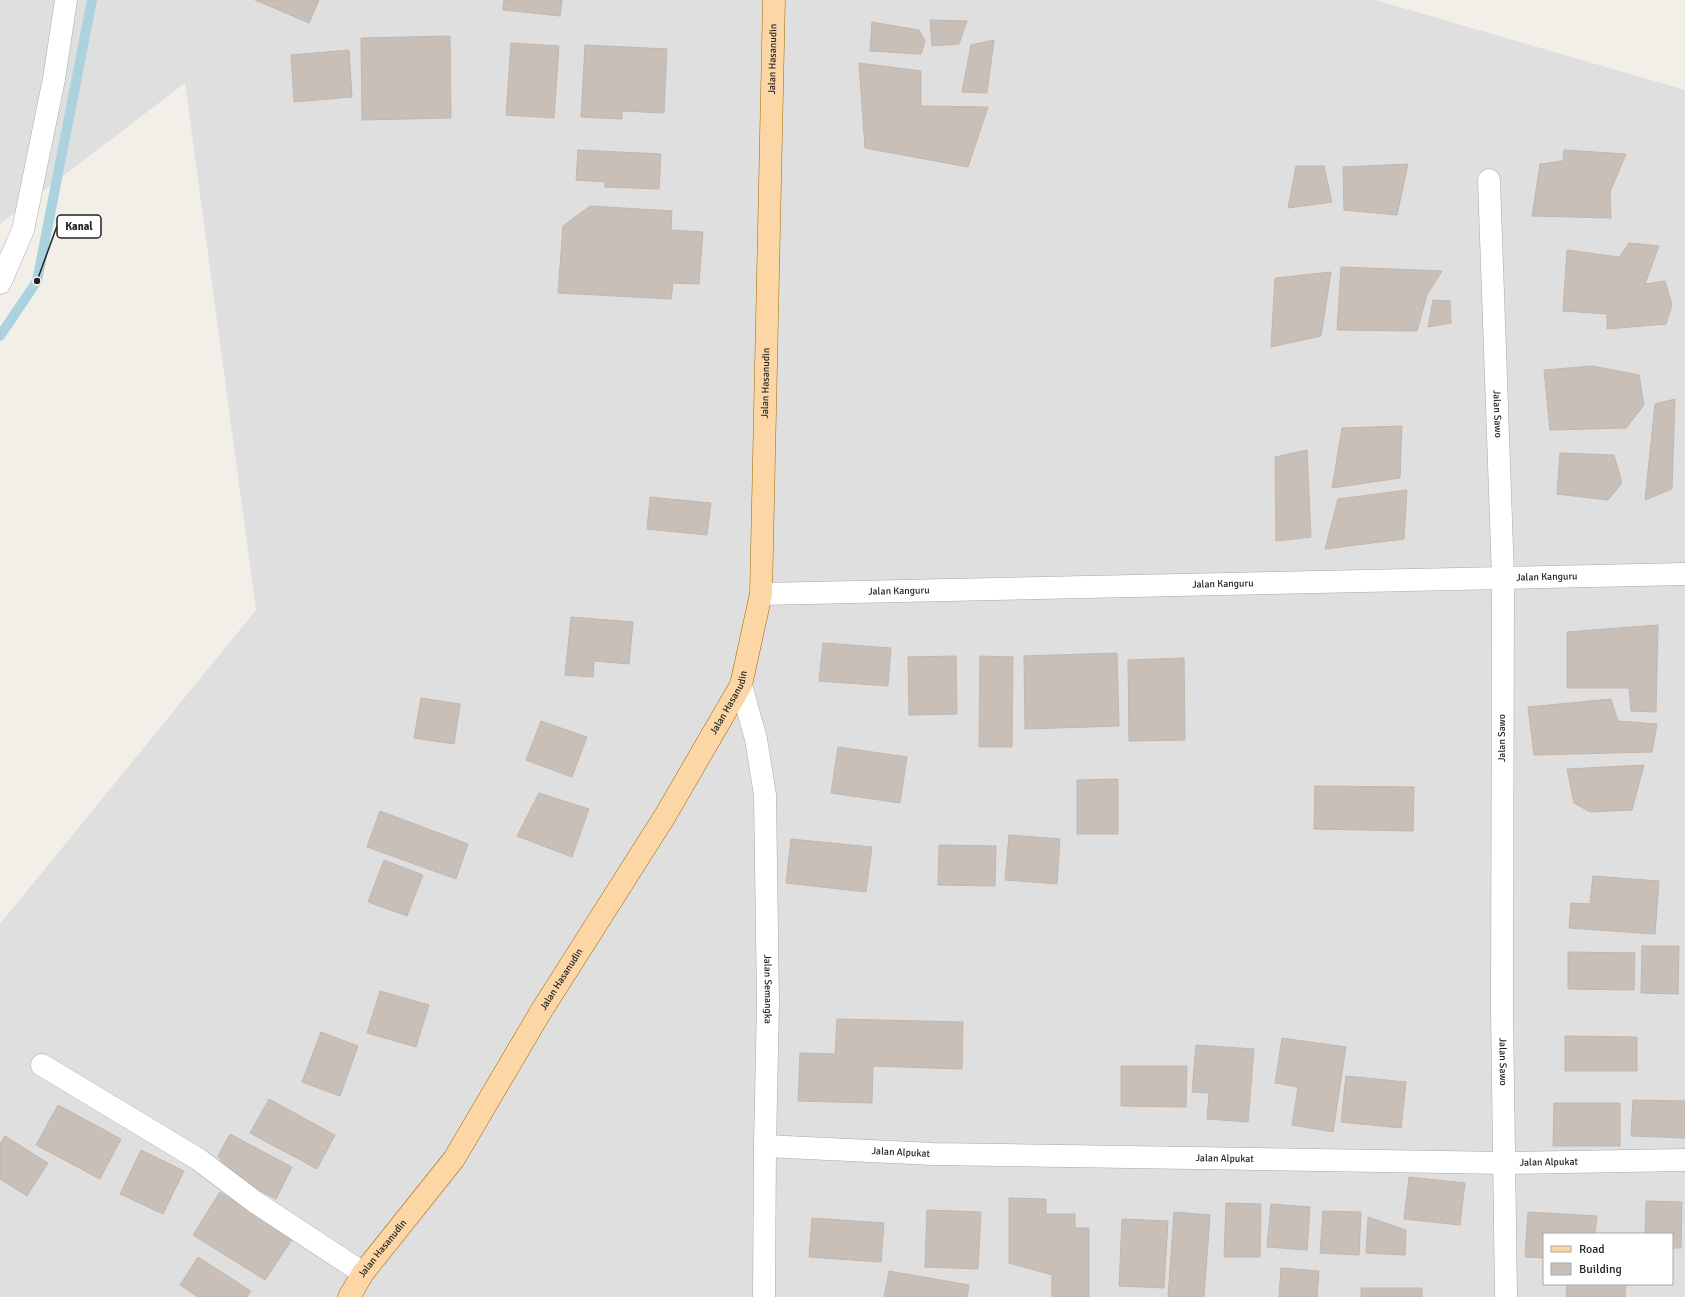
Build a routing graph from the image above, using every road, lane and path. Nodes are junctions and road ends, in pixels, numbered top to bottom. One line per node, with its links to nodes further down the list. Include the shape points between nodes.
1 (66, 0): 4 (street, via 54,79 23,230)
2 (774, 0): 7 (main road, Jalan Hasanudin)
3 (1489, 180): 6 (street, Jalan Sawo)
4 (0, 283)
5 (1685, 574): 6 (street, Jalan Kanguru)
6 (1502, 577): 7 (street, Jalan Kanguru); 12 (street, Jalan Sawo, via 1502,1011)
7 (761, 594): 8 (main road, Jalan Hasanudin)
8 (741, 685): 10 (street, Jalan Semangka, via 756,739 765,795 768,1003); 13 (main road, Jalan Hasanudin, via 665,816 540,1013 454,1158)
9 (42, 1065): 13 (street, via 198,1159 255,1202)
10 (764, 1146): 12 (street, Jalan Alpukat, via 933,1154); 15 (street, Jalan Semangka)
11 (1685, 1160): 12 (street, Jalan Alpukat)
12 (1505, 1163): 16 (street, Jalan Sawo)
13 (363, 1273): 14 (main road, Jalan Hasanudin)
14 (349, 1297)
15 (764, 1297)
16 (1506, 1297)

